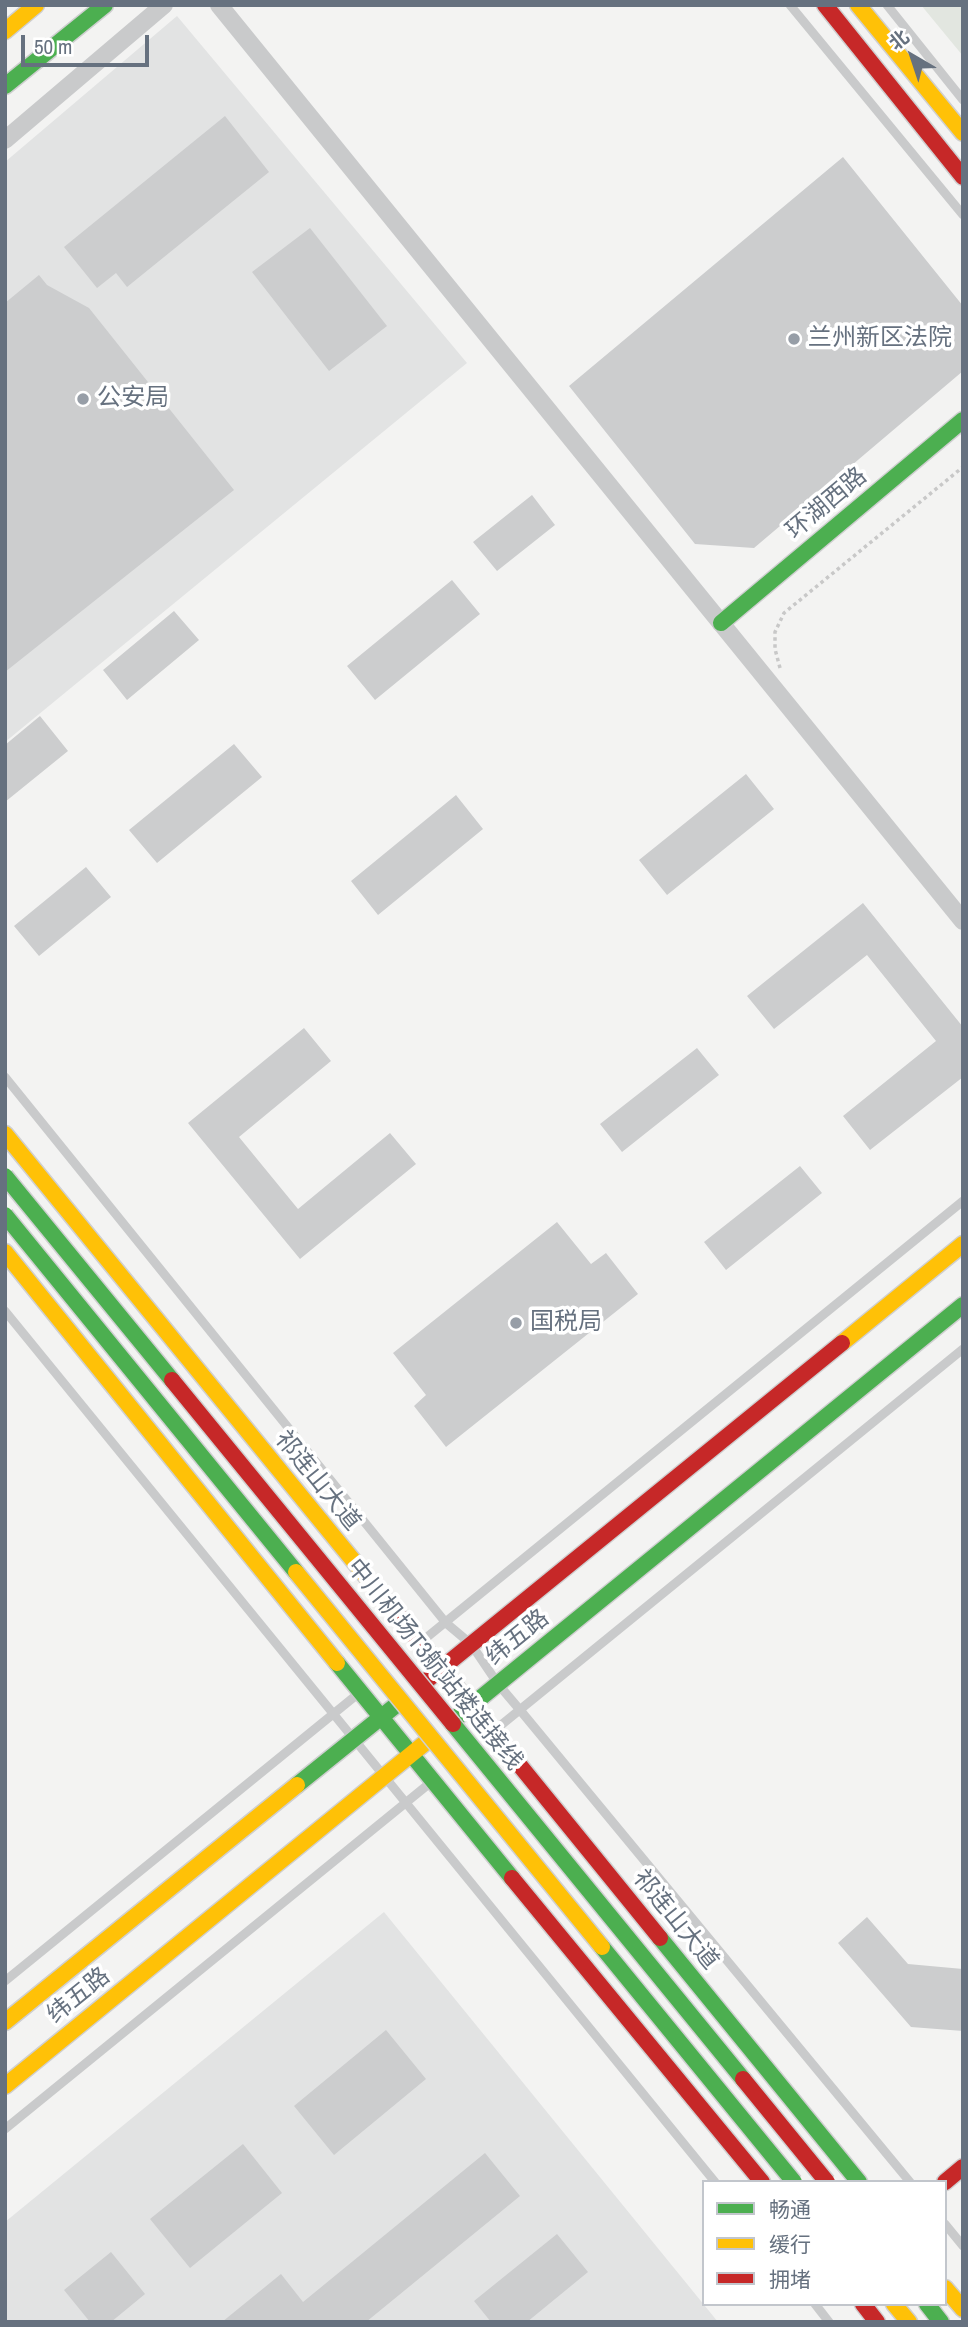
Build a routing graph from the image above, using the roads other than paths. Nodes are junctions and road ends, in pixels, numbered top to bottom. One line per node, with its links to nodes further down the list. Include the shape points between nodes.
1 (36, 5): 9 (main road)
2 (105, 5): 10 (main road)
3 (164, 5): 13 (street)
4 (219, 5): 17 (street)
5 (790, 5): 15 (lane)
6 (825, 5): 14 (main road)
7 (858, 5): 12 (main road)
8 (887, 5): 11 (lane)
9 (5, 31)
10 (5, 86)
11 (963, 100)
12 (963, 132)
13 (5, 140)
14 (963, 177)
15 (963, 215)
16 (963, 421): 17 (main road, 环湖西路)
17 (721, 624): 18 (street)
18 (963, 921)
19 (5, 1077): 29 (lane)
20 (5, 1134): 30 (main road, 祁连山大道)
21 (5, 1176): 53 (main road, 中川机场T3航站楼连接线, bridge)
22 (963, 1202): 29 (lane)
23 (5, 1215): 52 (main road, 中川机场T3航站楼连接线, bridge)
24 (963, 1244): 31 (main road, 纬五路)
25 (5, 1252): 34 (main road)
26 (963, 1305): 33 (main road, 纬五路)
27 (5, 1311): 37 (lane)
28 (963, 1349): 36 (lane)
29 (446, 1623): 30 (lane); 31 (lane)
30 (420, 1644): 32 (main road, 祁连山大道); 34 (lane)
31 (471, 1644): 32 (main road, 纬五路); 33 (lane)
32 (441, 1669): 35 (main road, 祁连山大道); 38 (main road, 纬五路)
33 (498, 1684): 35 (main road, 纬五路); 36 (lane)
34 (361, 1692): 37 (lane); 38 (main road)
35 (471, 1706): 39 (main road, 祁连山大道); 41 (main road, 纬五路)
36 (520, 1710): 39 (lane); 55 (lane)
37 (334, 1714): 40 (lane); 45 (lane)
38 (381, 1717): 40 (main road, 纬五路); 41 (main road)
39 (492, 1732): 43 (lane); 54 (main road, 祁连山大道)
40 (354, 1739): 42 (lane); 46 (main road, 纬五路)
41 (411, 1755): 42 (main road, 纬五路); 43 (main road)
42 (385, 1777): 44 (lane); 47 (main road, 纬五路)
43 (433, 1781): 44 (lane); 51 (main road)
44 (406, 1803): 48 (lane); 50 (lane)
45 (5, 1981)
46 (5, 2022)
47 (5, 2086)
48 (5, 2129)
49 (963, 2167): 56 (main road)
50 (713, 2180)
51 (760, 2180)
52 (792, 2180)
53 (825, 2180)
54 (857, 2180)
55 (908, 2180)
56 (947, 2180)
57 (947, 2226): 58 (lane)
58 (963, 2246)
59 (947, 2290): 64 (main road)
60 (817, 2306): 65 (lane)
61 (865, 2306): 66 (main road)
62 (896, 2306): 67 (main road)
63 (929, 2306): 68 (main road)
64 (963, 2309)
65 (829, 2322)
66 (877, 2322)
67 (909, 2322)
68 (941, 2322)

